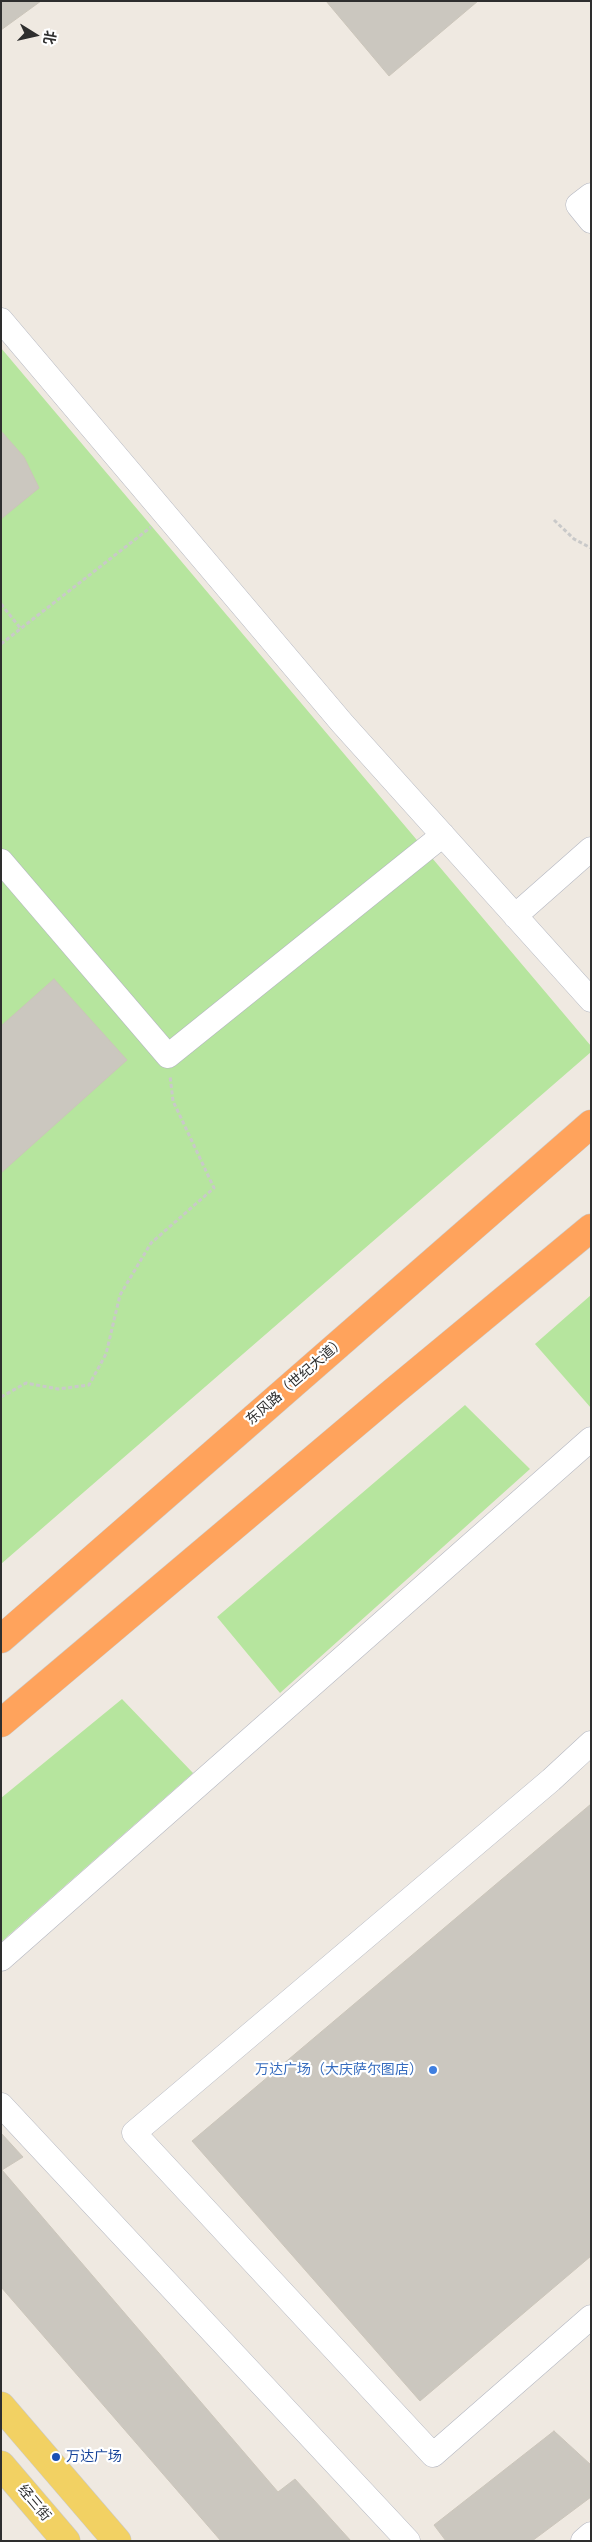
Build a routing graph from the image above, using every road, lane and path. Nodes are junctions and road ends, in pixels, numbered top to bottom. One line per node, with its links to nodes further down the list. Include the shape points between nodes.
1 (591, 195): 2 (street, via 578,205)
2 (591, 221)
3 (1, 320): 4 (street)
4 (167, 515): 8 (path); 10 (street, via 342,723)
5 (554, 520): 6 (path, via 574,539)
6 (591, 548)
7 (1, 604): 8 (path)
8 (21, 628): 9 (path)
9 (1, 644)
10 (443, 835): 13 (street); 15 (street)
11 (591, 850): 13 (street)
12 (1, 860): 15 (street)
13 (515, 916): 14 (street)
14 (591, 1000)
15 (168, 1056): 18 (path, via 174,1101 214,1188 150,1242 120,1295 106,1354 88,1385 58,1389 26,1382)
16 (591, 1124): 20 (highway, 东风路（世纪大道）)
17 (591, 1228): 21 (highway)
18 (1, 1397)
19 (591, 1439): 23 (street)
20 (1, 1638)
21 (1, 1723)
22 (591, 1743): 25 (street, via 134,2133 433,2455)
23 (1, 1959)
24 (1, 2105): 31 (street)
25 (591, 2317)
26 (1, 2406): 30 (main road)
27 (1, 2464): 29 (main road, 经三街)
28 (591, 2534): 32 (street)
29 (66, 2541)
30 (118, 2541)
31 (408, 2541)
32 (584, 2541)

